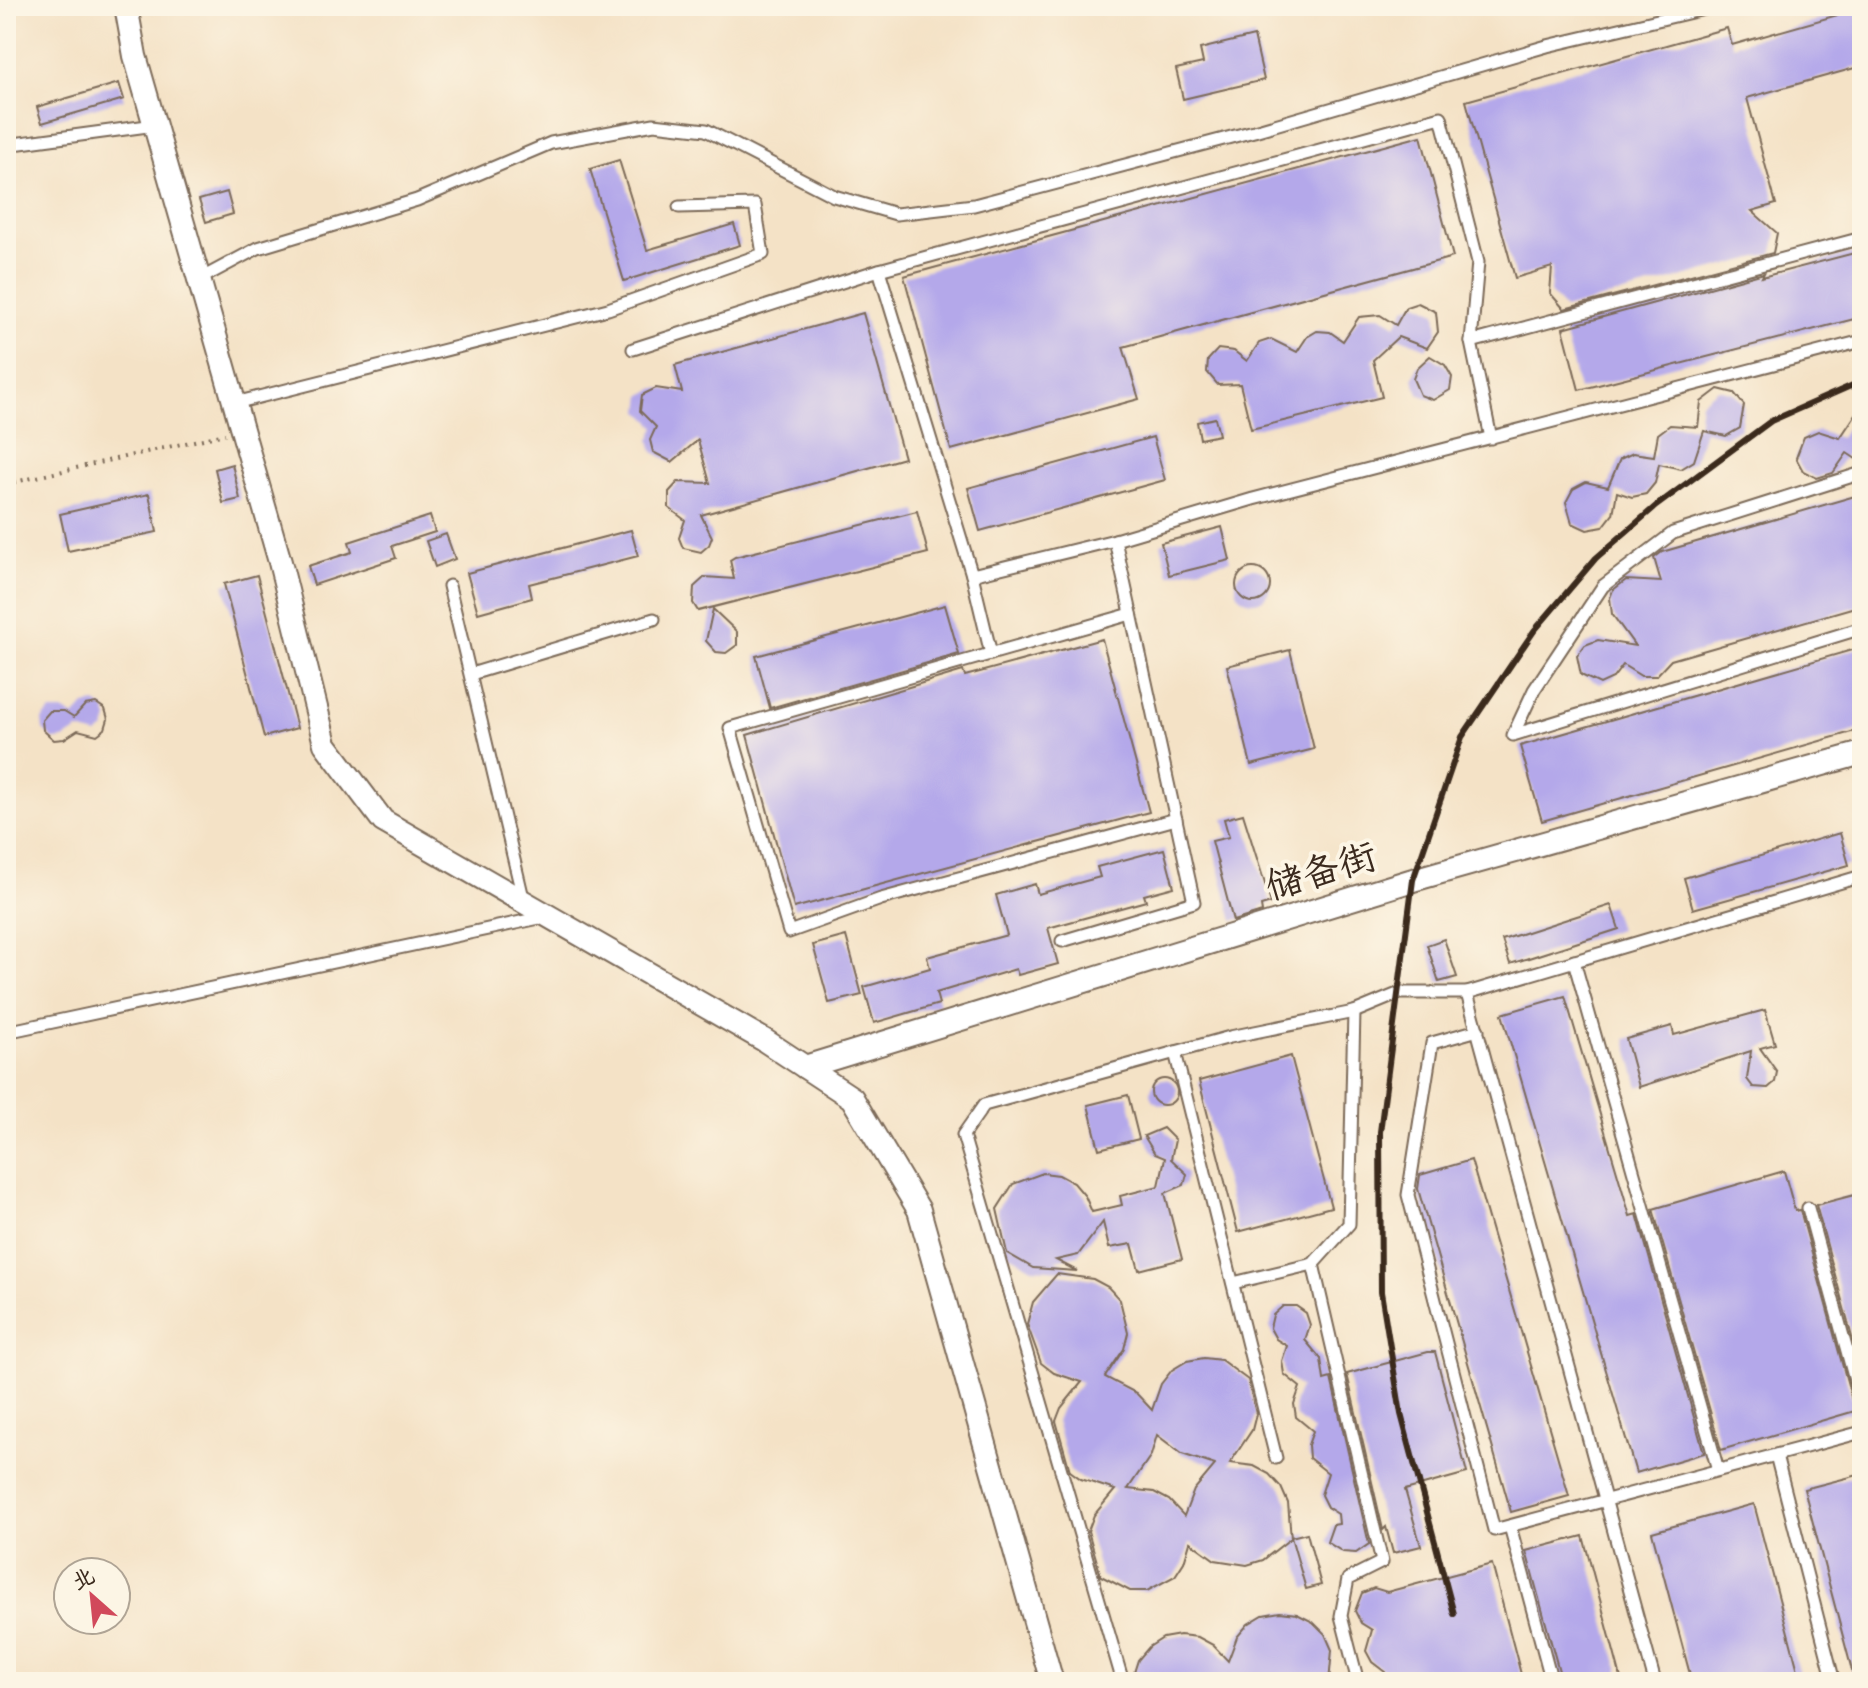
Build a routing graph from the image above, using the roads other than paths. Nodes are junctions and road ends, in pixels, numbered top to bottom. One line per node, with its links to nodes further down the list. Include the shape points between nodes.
1 (126, 6): 3 (street)
2 (1717, 6): 8 (lane, via 1547,46 974,205 896,214 834,196 706,130 654,124 551,143 417,200 258,248)
3 (155, 125): 4 (lane); 8 (street)
4 (6, 145)
5 (679, 207): 12 (lane, via 755,205 763,254 608,309)
6 (1862, 238): 10 (lane)
7 (879, 270): 10 (lane, via 1441,117 1478,262); 11 (lane); 16 (lane)
8 (200, 279): 12 (street)
9 (1862, 341): 13 (lane)
10 (1471, 342): 13 (lane)
11 (633, 349)
12 (235, 403): 26 (street, via 325,744 383,821)
13 (1491, 438): 15 (lane)
14 (1862, 473): 20 (lane, via 1673,533 1603,586 1534,690 1513,735)
15 (1115, 540): 16 (lane); 18 (lane)
16 (972, 575): 21 (lane)
17 (449, 586): 22 (lane)
18 (1131, 614): 21 (lane); 24 (lane)
19 (654, 619): 22 (lane)
20 (1862, 628)
21 (991, 654): 24 (lane, via 730,728 789,932 881,899)
22 (471, 674): 26 (lane)
23 (1862, 753): 35 (street, 储备街, via 1413,880)
24 (1176, 819): 28 (lane, via 1194,902)
25 (1862, 876): 29 (lane)
26 (524, 902): 27 (street)
27 (548, 916): 33 (lane); 35 (street)
28 (1062, 941)
29 (1574, 961): 30 (lane); 43 (lane)
30 (1467, 993): 31 (lane, via 1400,993); 32 (lane)
31 (1354, 1012): 34 (lane); 37 (lane, via 1349,1224)
32 (1478, 1030): 44 (lane); 45 (lane, via 1432,1043 1408,1195 1494,1530)
33 (6, 1032)
34 (1175, 1052): 38 (lane); 47 (lane, via 984,1105 963,1135)
35 (805, 1067): 46 (street, via 852,1098 919,1210)
36 (1808, 1208): 39 (lane)
37 (1313, 1264): 38 (lane); 48 (lane, via 1382,1562 1348,1579 1343,1604 1341,1616)
38 (1233, 1283): 42 (lane)
39 (1862, 1406)
40 (1862, 1432): 41 (lane)
41 (1776, 1455): 43 (lane); 51 (lane)
42 (1276, 1458)
43 (1718, 1470): 44 (lane)
44 (1606, 1500): 45 (lane); 50 (lane)
45 (1510, 1526): 49 (lane)
46 (1052, 1682)
47 (1123, 1682)
48 (1358, 1682)
49 (1552, 1682)
50 (1655, 1682)
51 (1834, 1682)

